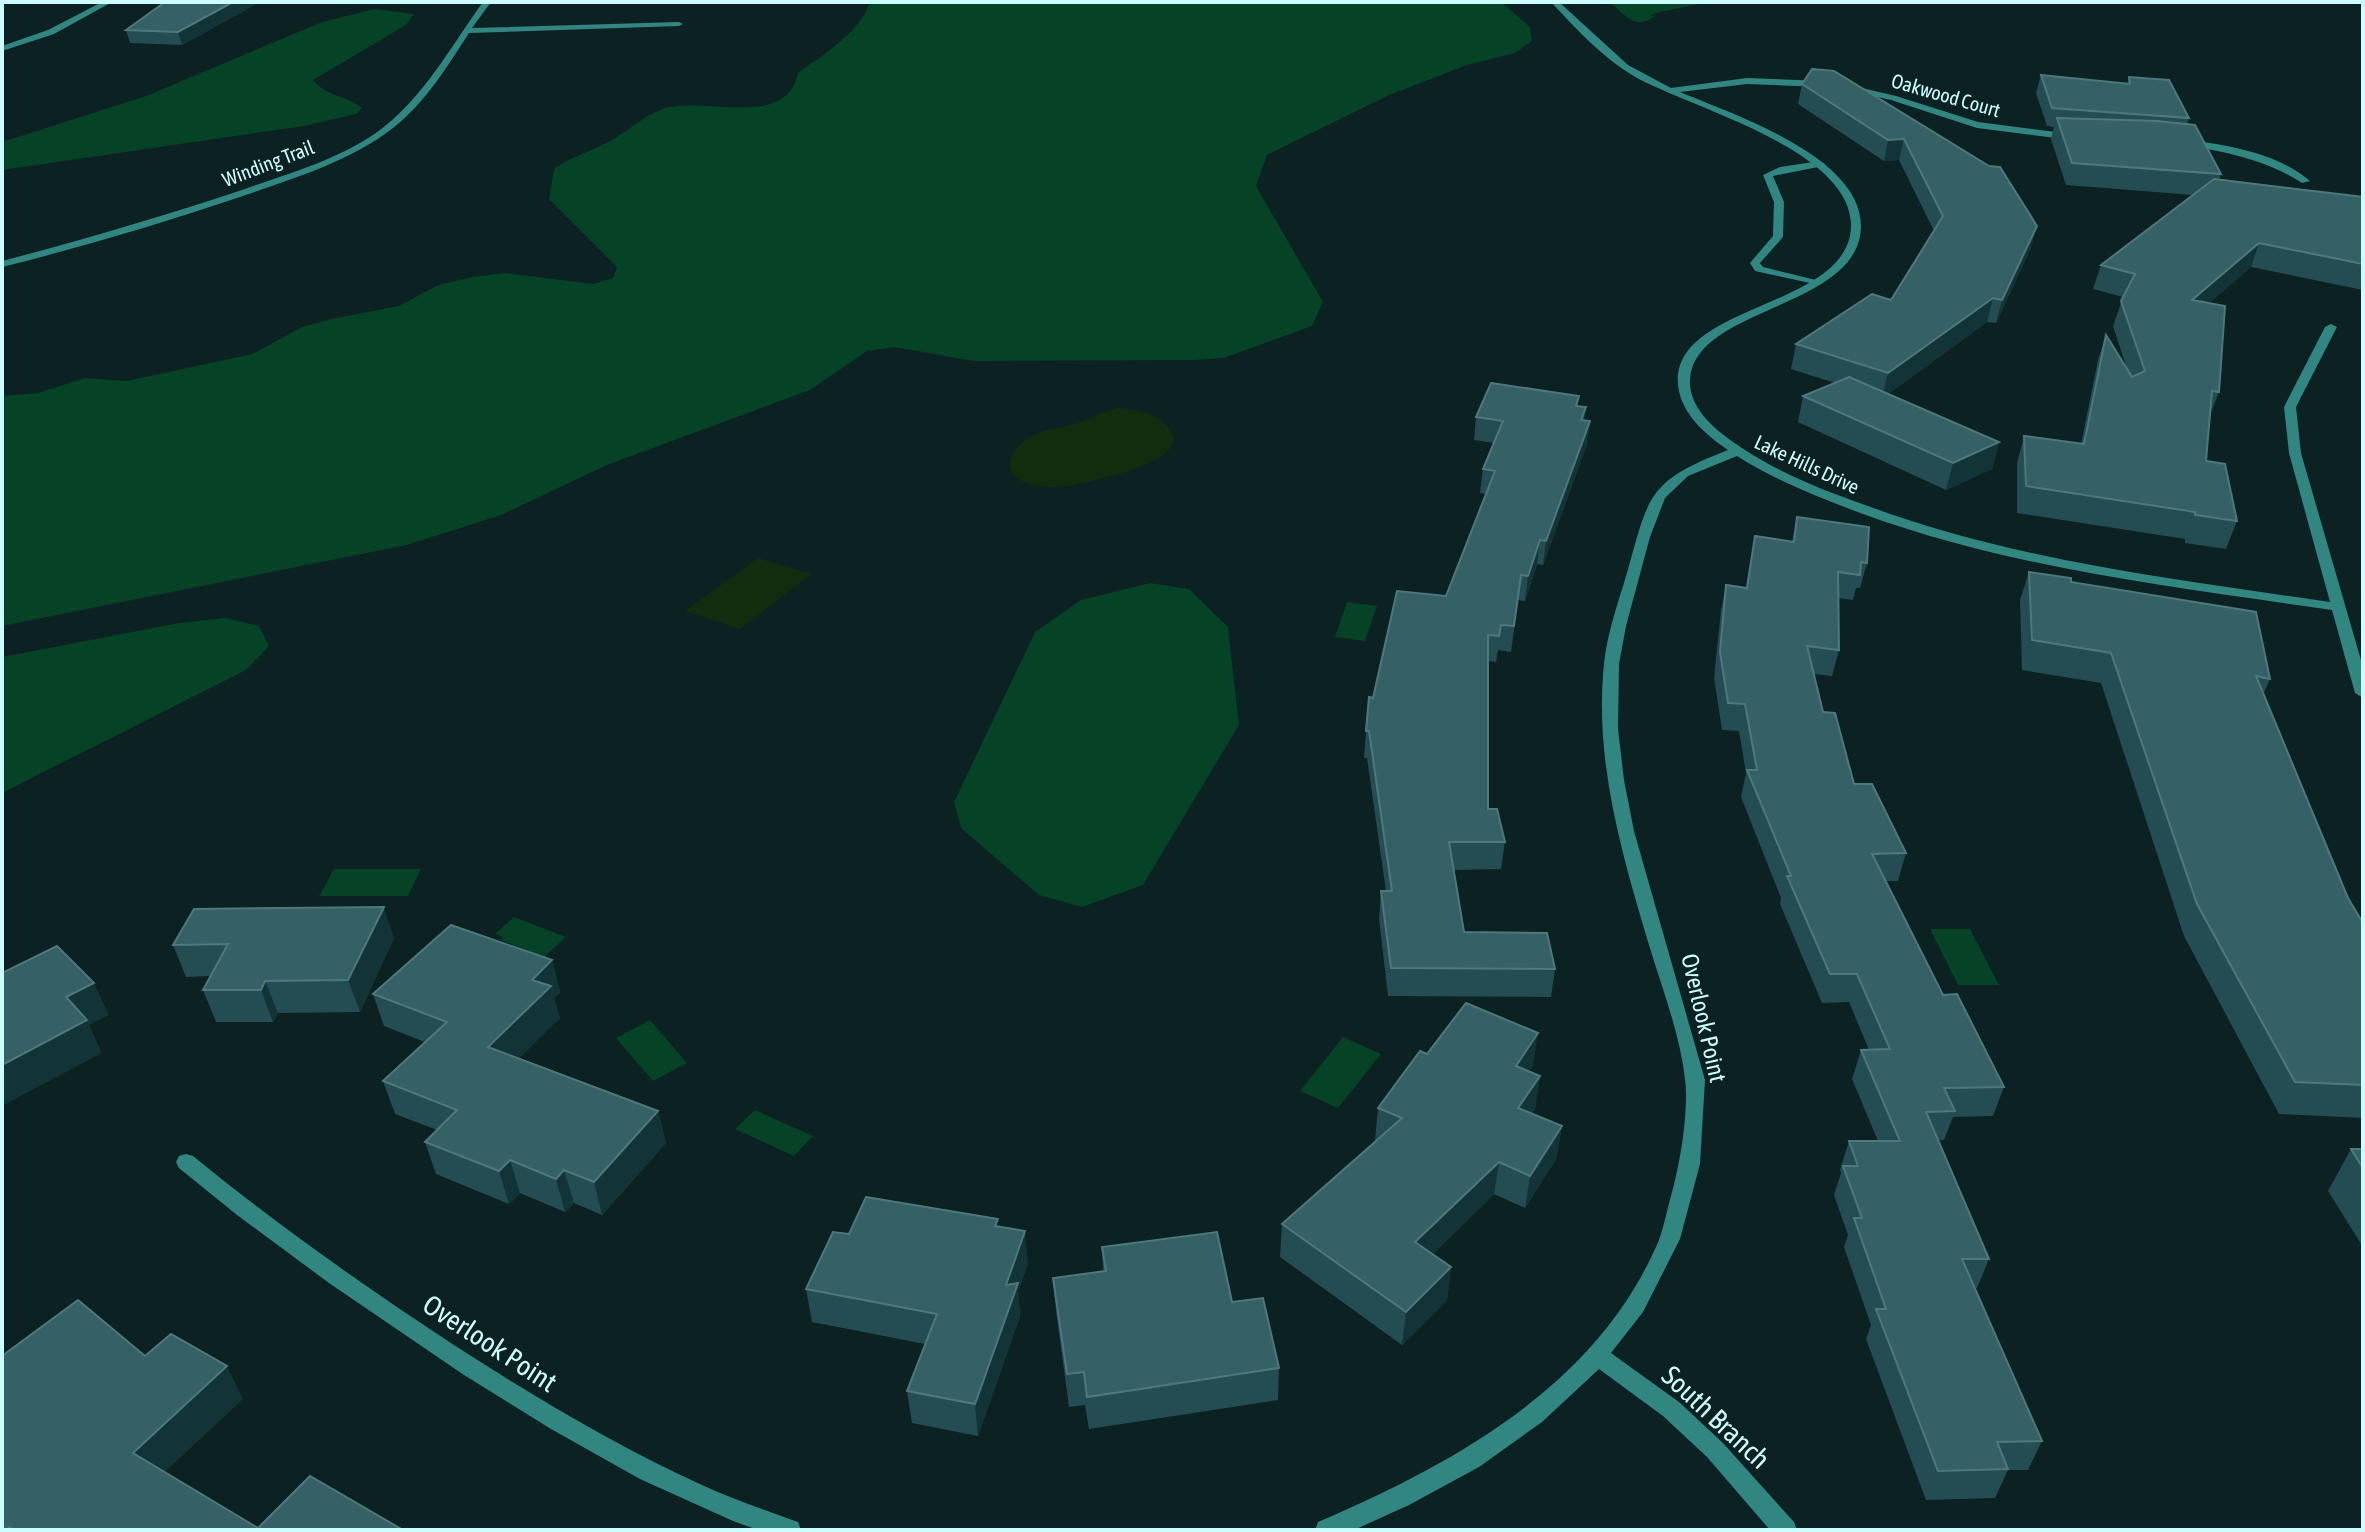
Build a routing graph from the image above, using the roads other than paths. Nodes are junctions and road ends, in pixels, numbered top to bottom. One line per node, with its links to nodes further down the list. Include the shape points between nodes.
1 (108, 2): 6 (street, via 51,32)
2 (487, 2): 5 (street, Winding Trail)
3 (1555, 2): 7 (street, Lake Hills Drive, via 1631,71)
4 (679, 24): 5 (street)
5 (465, 31): 12 (street, Winding Trail, via 409,110 352,149 158,221)
6 (2, 49)
7 (1667, 91): 8 (street, Oakwood Court, via 1747,81 1815,83 1875,93 1977,125); 10 (street, Lake Hills Drive, via 1769,132)
8 (2084, 137)
9 (2171, 141): 11 (street, via 2259,156)
10 (1820, 164): 13 (street, Lake Hills Drive, via 1851,201 1856,233 1839,267); 13 (street, via 1768,175 1779,202 1778,237 1755,263 1759,269)
11 (2305, 181)
12 (2, 264)
13 (1819, 282): 15 (street, Lake Hills Drive, via 1797,297 1714,332 1691,354 1683,379 1692,409)
14 (2331, 327): 16 (street, via 2293,396 2290,422)
15 (1738, 451): 16 (street, Lake Hills Drive, via 1850,505 1957,540 2074,566); 19 (street, Overlook Point, via 1684,474 1662,492 1614,649 1609,723 1615,776 1688,1043 1697,1120 1692,1161 1667,1244 1624,1328)
16 (2338, 607): 17 (street)
17 (2363, 693)
18 (186, 1162): 20 (street, Overlook Point, via 253,1217 513,1395 673,1482)
19 (1598, 1356): 21 (street, Overlook Point, via 1530,1418 1475,1457 1377,1510); 22 (street, South Branch, via 1671,1409)
20 (789, 1530)
21 (1327, 1530)
22 (1785, 1530)

